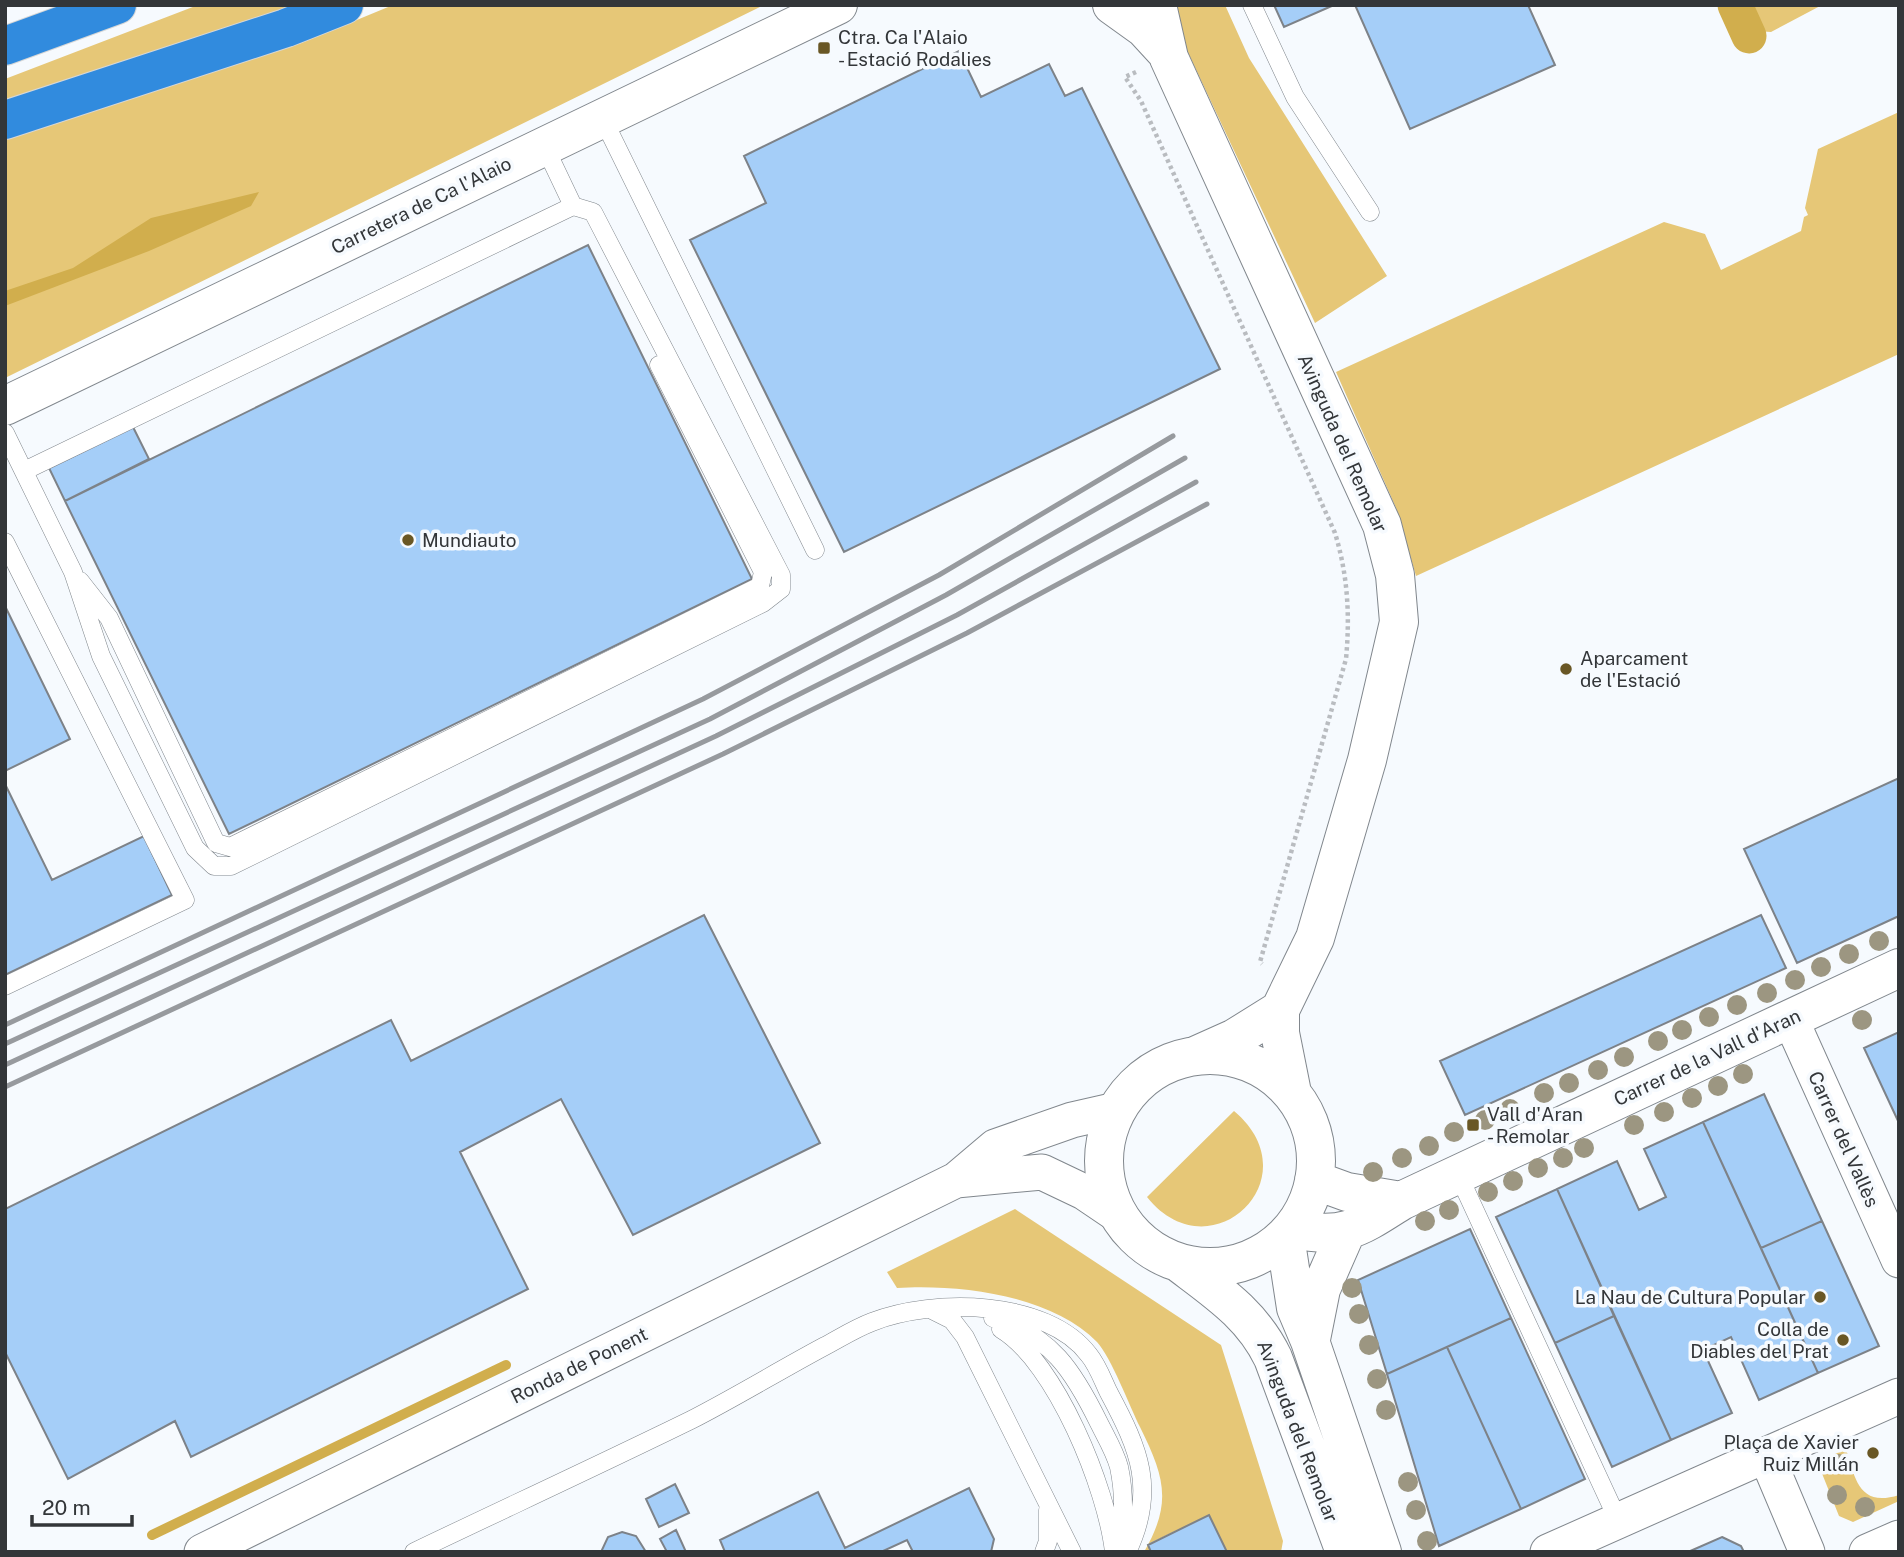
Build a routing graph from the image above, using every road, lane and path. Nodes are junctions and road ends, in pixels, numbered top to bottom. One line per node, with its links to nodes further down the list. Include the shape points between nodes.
1 (117, 5): 7 (highway)
2 (344, 5): 11 (highway)
3 (838, 5): 10 (street, Carretera de Ca l'Alaio)
4 (1112, 5): 8 (street, Avinguda del Remolar, via 1144,28)
5 (1157, 5): 8 (street, Avinguda del Remolar)
6 (1252, 5): 14 (lane, via 1295,97)
7 (5, 46)
8 (1167, 53): 23 (street, Avinguda del Remolar, via 1382,525 1395,575 1399,622 1370,747 1315,938)
9 (1125, 77): 20 (path, via 1141,101 1335,533 1344,568 1350,620 1346,659 1260,962)
10 (602, 117): 12 (street, Carretera de Ca l'Alaio); 19 (lane)
11 (5, 120)
12 (544, 145): 13 (lane); 15 (street, Carretera de Ca l'Alaio)
13 (573, 206): 17 (lane); 17 (lane, via 593,212 781,575 781,589 763,603 231,866 214,866 195,848 107,668 73,572)
14 (1370, 212)
15 (5, 406)
16 (5, 433): 17 (lane)
17 (24, 471)
18 (5, 542): 22 (lane, via 185,900)
19 (815, 550)
20 (1265, 967)
21 (1899, 968): 24 (street, Carrer de la Vall d'Aran)
22 (5, 986)
23 (1280, 1010): 25 (street); 26 (street, Avinguda del Remolar)
24 (1790, 1018): 28 (street, Carrer de la Vall d'Aran); 35 (street, Carrer del Vallès)
25 (1197, 1055): 26 (street, via 1233,1057 1265,1070); 27 (street, via 1165,1065 1136,1084)
26 (1292, 1093): 30 (street, via 1315,1143)
27 (1116, 1110): 29 (street, Ronda de Ponent, via 995,1147); 32 (street, via 1104,1145 1105,1181)
28 (1458, 1174): 31 (street, Carrer de la Vall d'Aran); 42 (lane)
29 (956, 1180): 32 (street, Ronda de Ponent, via 1042,1172); 44 (street, Ronda de Ponent)
30 (1314, 1180): 31 (street, via 1348,1192); 33 (street, via 1307,1207)
31 (1401, 1201): 34 (street, Carrer de la Vall d'Aran)
32 (1118, 1215): 36 (street, via 1134,1236)
33 (1289, 1233): 34 (street); 36 (street, via 1246,1260 1212,1266); 38 (street, Avinguda del Remolar, via 1296,1308)
34 (1346, 1233): 38 (street, via 1321,1289)
35 (1899, 1260)
36 (1178, 1262): 50 (street, Avinguda del Remolar, via 1238,1307 1260,1332)
37 (931, 1309): 41 (lane, via 952,1320 965,1337); 45 (lane, via 872,1322 693,1419); 48 (lane, via 991,1323 1035,1359 1092,1468); 48 (lane, via 983,1314 1009,1322 1062,1359 1077,1378 1118,1465 1124,1500); 49 (lane, via 958,1307 1036,1317 1089,1355 1141,1461 1141,1516)
38 (1310, 1341): 51 (street, Avinguda del Remolar)
39 (1899, 1396): 40 (street)
40 (1766, 1455): 42 (street); 53 (street)
41 (1047, 1503): 46 (lane); 47 (lane)
42 (1618, 1520): 52 (street)
43 (1899, 1538): 54 (street)
44 (202, 1552)
45 (414, 1552)
46 (1044, 1552)
47 (1072, 1552)
48 (1116, 1552)
49 (1127, 1552)
50 (1345, 1552)
51 (1382, 1552)
52 (1548, 1552)
53 (1807, 1552)
54 (1867, 1552)

